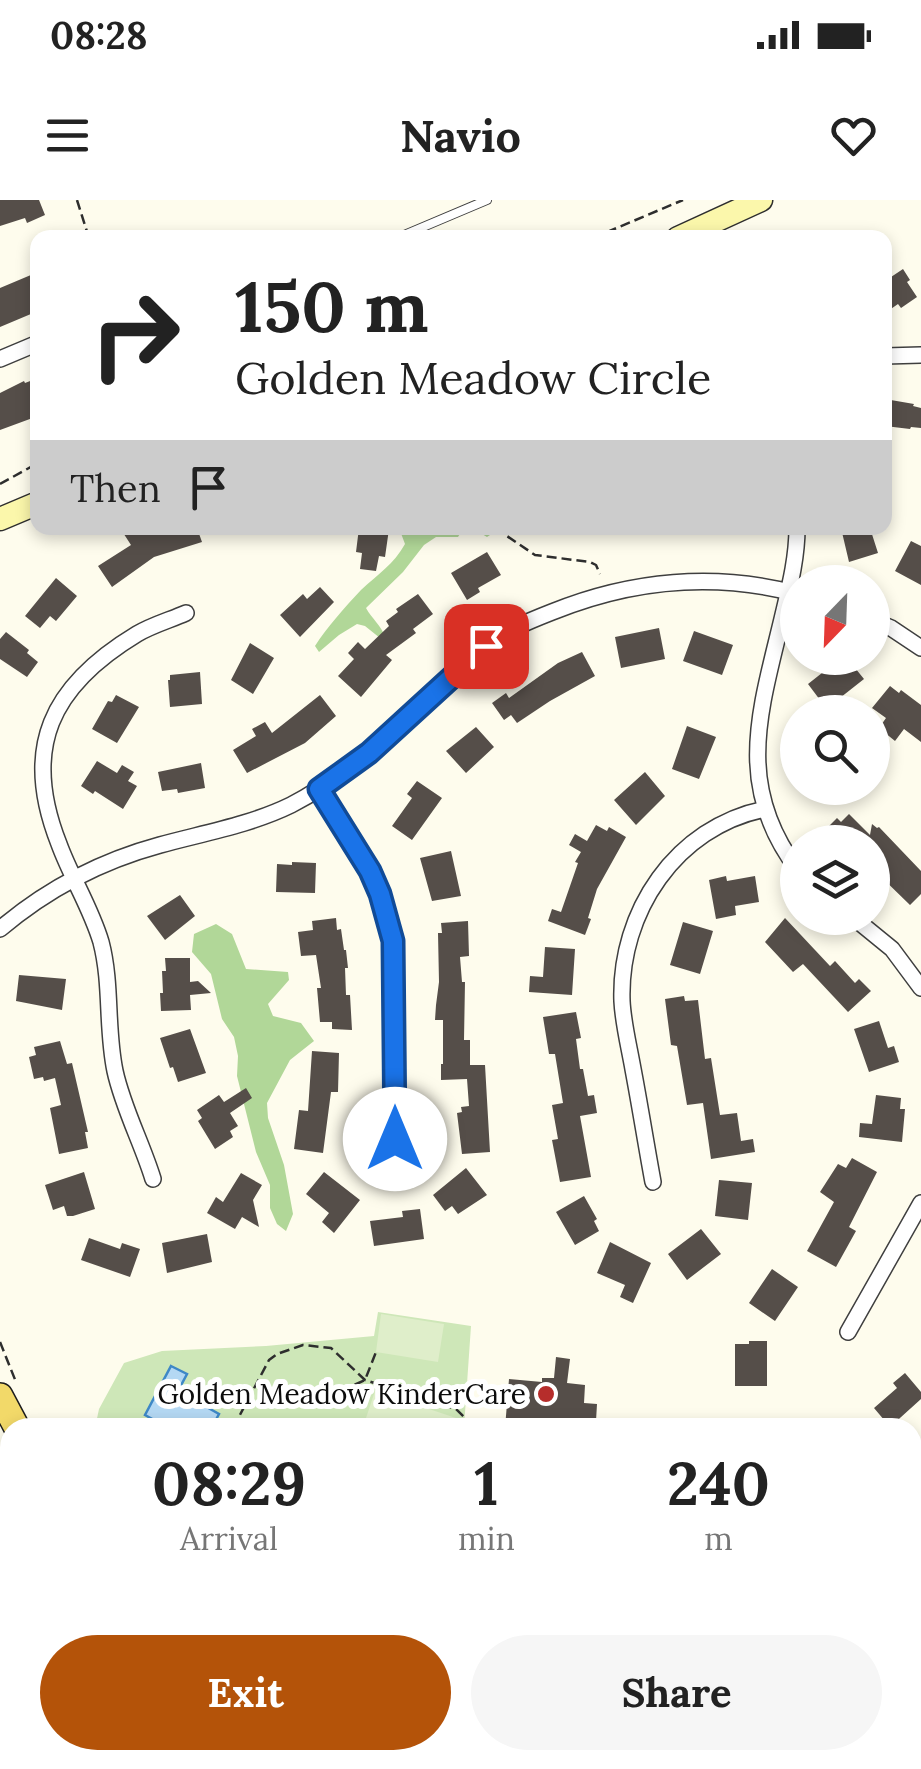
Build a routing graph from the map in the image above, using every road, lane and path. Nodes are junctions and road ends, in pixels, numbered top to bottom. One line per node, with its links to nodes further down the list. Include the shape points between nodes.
1 (77, 200): 5 (path)
2 (487, 200): 6 (lane)
3 (683, 200): 7 (path)
4 (761, 200): 8 (main road)
5 (87, 230)
6 (416, 230)
7 (612, 230)
8 (695, 230)
9 (30, 346): 12 (street)
10 (921, 355): 11 (street)
11 (892, 356)
12 (0, 358)
13 (30, 467): 14 (path)
14 (0, 484)
15 (30, 506): 16 (main road)
16 (0, 519)
17 (505, 535): 20 (path, via 535,555 590,562)
18 (797, 535): 19 (street)
19 (795, 565)
20 (600, 574)
21 (780, 591): 26 (street, via 670,582 594,597 534,619 486,646 369,753)
22 (186, 613): 29 (street, via 105,656 50,720 42,754 44,794)
23 (890, 630): 25 (street)
24 (780, 642): 27 (street, via 758,724 758,789)
25 (921, 648)
26 (319, 789): 29 (street, via 260,818 156,846); 33 (street, via 370,871 393,941)
27 (765, 810): 28 (street); 35 (street, via 740,814 693,840 661,875 631,936 623,1014)
28 (780, 842)
29 (76, 878): 30 (street); 34 (street, via 100,938 116,1074)
30 (0, 929)
31 (875, 935): 32 (street)
32 (921, 988)
33 (395, 1139)
34 (153, 1178)
35 (653, 1182)
36 (921, 1203): 37 (street)
37 (848, 1332)
38 (376, 1352): 39 (path)
39 (365, 1380): 40 (path); 41 (path, via 330,1348 303,1345 270,1360); 42 (path, via 456,1409)
40 (341, 1391)
41 (238, 1418)
42 (465, 1418)

